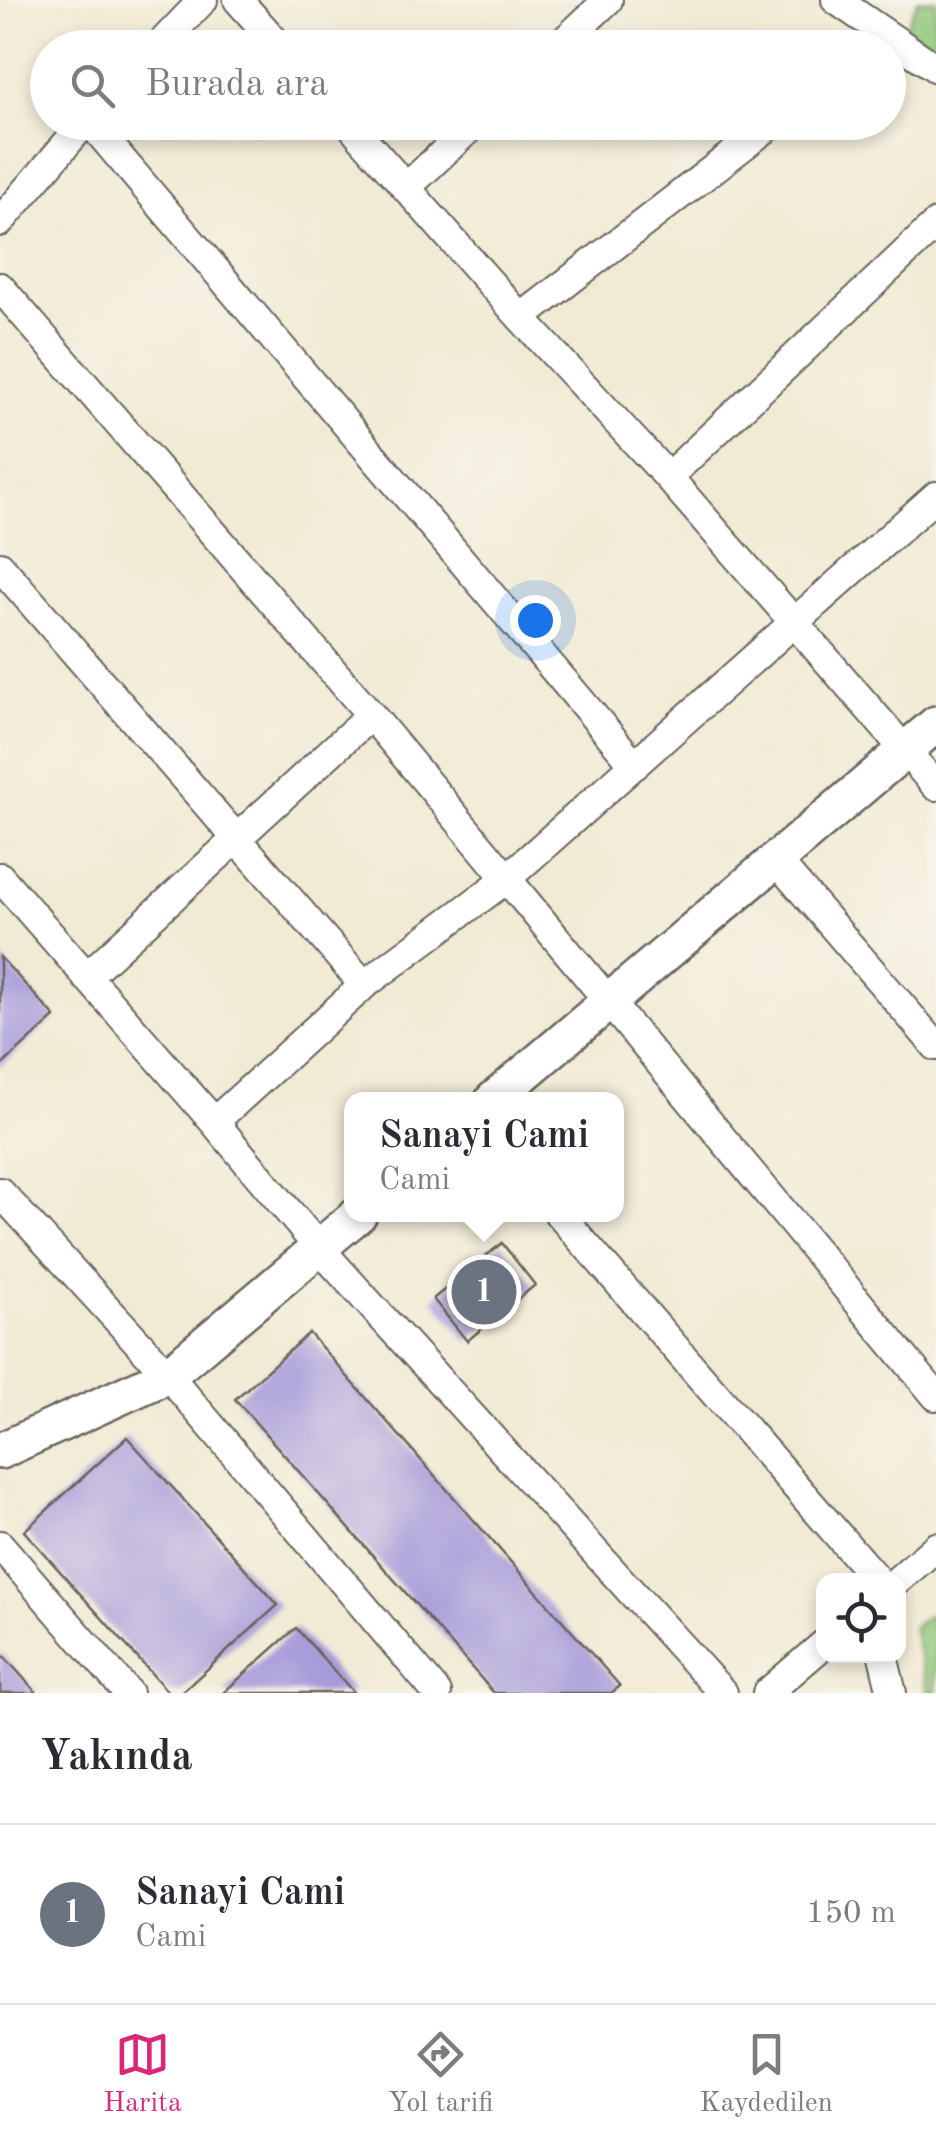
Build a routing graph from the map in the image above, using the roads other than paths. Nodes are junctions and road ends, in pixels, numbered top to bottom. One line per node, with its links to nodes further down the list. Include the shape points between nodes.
1 (204, 0): 5 (street)
2 (238, 0): 6 (street)
3 (608, 0): 7 (street)
4 (836, 0): 8 (street)
5 (175, 30)
6 (264, 30)
7 (576, 30)
8 (868, 30)
9 (906, 54): 10 (street)
10 (936, 68)
11 (72, 140): 17 (street)
12 (103, 140): 28 (street)
13 (364, 140): 16 (street)
14 (457, 140): 16 (street)
15 (751, 140): 20 (street)
16 (407, 187): 20 (street)
17 (0, 222)
18 (936, 224): 21 (street)
19 (0, 288): 25 (street)
20 (521, 318): 21 (street)
21 (668, 477): 24 (street)
22 (936, 496): 24 (street)
23 (0, 566): 30 (street)
24 (795, 623): 27 (street); 28 (street)
25 (371, 715): 30 (street); 33 (street)
26 (936, 724): 27 (street)
27 (905, 750): 29 (street); 31 (street)
28 (635, 765): 33 (street)
29 (936, 786)
30 (238, 837): 34 (street); 35 (street)
31 (776, 860): 36 (street); 37 (street)
32 (0, 878): 34 (street)
33 (505, 880): 35 (street); 36 (street)
34 (86, 978): 39 (street)
35 (364, 985): 39 (street)
36 (608, 1001): 38 (street); 45 (street)
37 (936, 1046)
38 (502, 1092)
39 (214, 1122): 43 (street)
40 (0, 1192): 44 (street)
41 (350, 1222): 43 (street)
42 (566, 1222): 49 (street)
43 (320, 1248): 44 (street); 55 (street)
44 (168, 1376): 46 (street); 54 (street)
45 (936, 1396)
46 (0, 1451)
47 (0, 1544): 53 (street)
48 (936, 1547): 50 (street)
49 (871, 1573)
50 (906, 1573)
51 (816, 1651): 56 (street)
52 (885, 1663): 57 (street)
53 (128, 1693)
54 (437, 1693)
55 (724, 1693)
56 (767, 1693)
57 (892, 1693)

